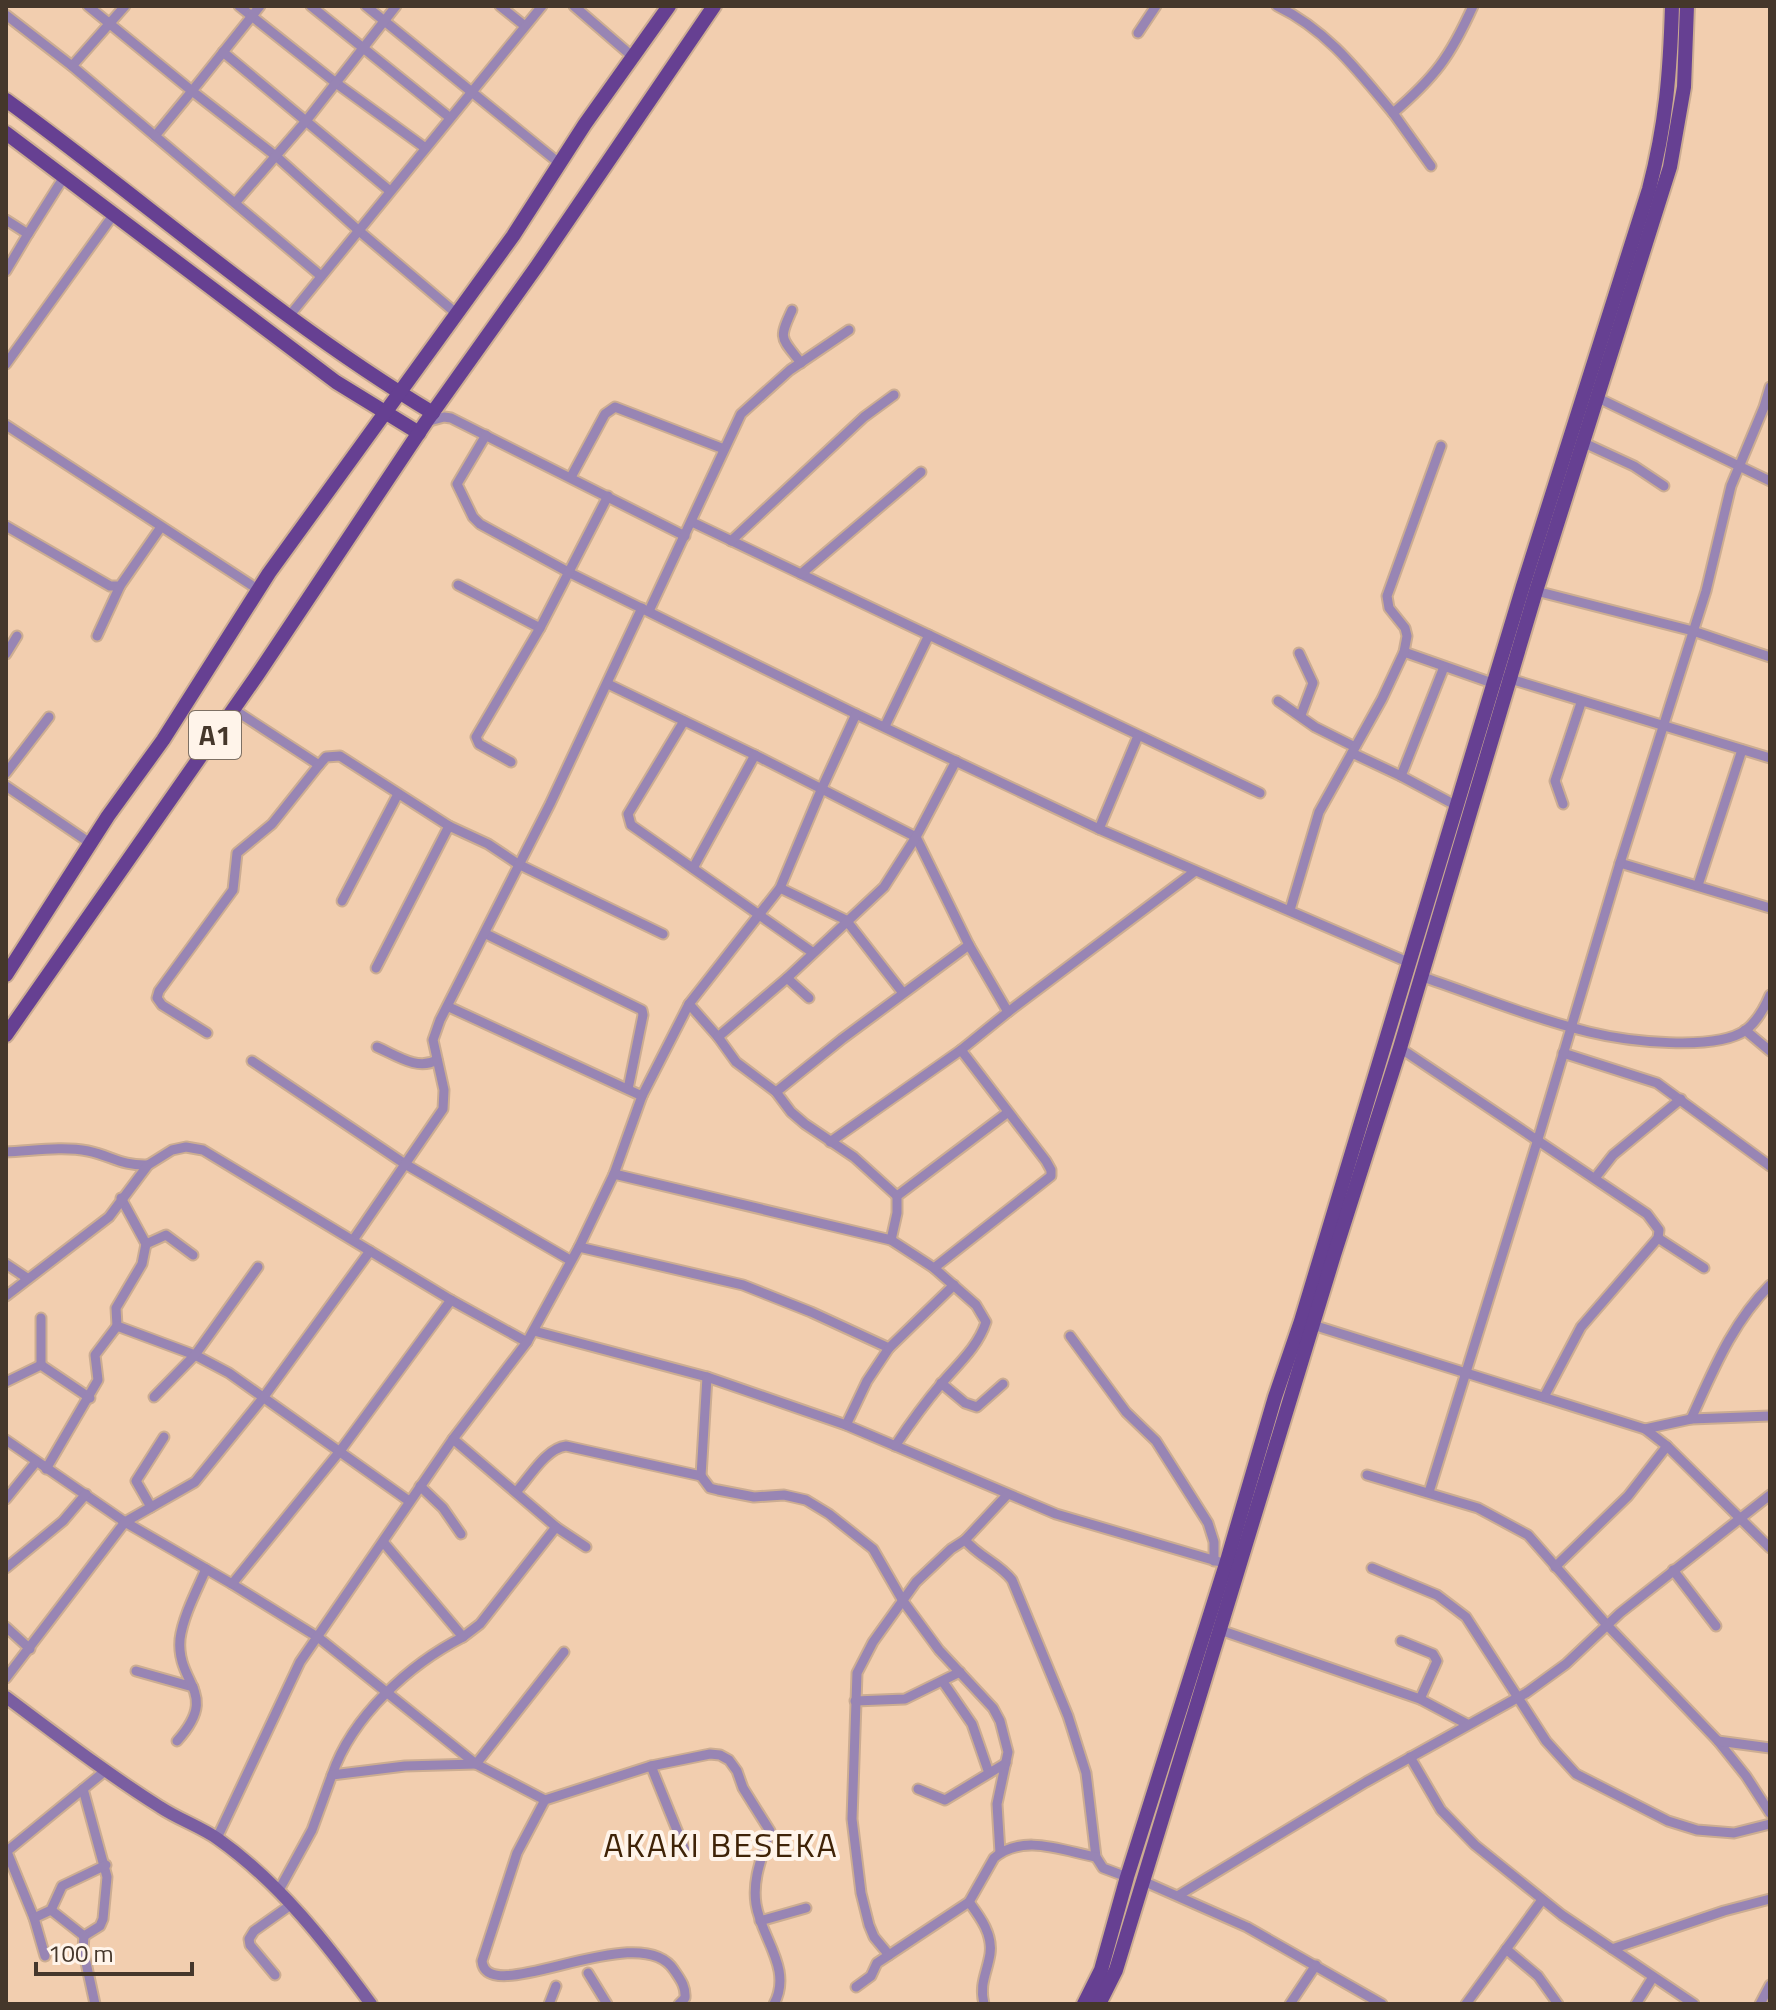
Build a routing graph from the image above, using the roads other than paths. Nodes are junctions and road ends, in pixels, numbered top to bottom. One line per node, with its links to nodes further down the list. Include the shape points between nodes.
1 (88, 6): 21 (street)
2 (125, 6): 21 (street)
3 (239, 6): 19 (street)
4 (260, 6): 19 (street)
5 (311, 6): 24 (street)
6 (366, 6): 20 (street)
7 (396, 6): 20 (street)
8 (500, 6): 22 (street)
9 (542, 6): 22 (street)
10 (574, 6): 26 (street)
11 (669, 6): 26 (main road, A1)
12 (714, 6): 61 (main road, A1)
13 (1156, 6): 23 (street)
14 (1277, 6): 32 (street, via 1340,50)
15 (1473, 6): 32 (street, via 1438,71)
16 (1672, 6): 95 (main road, via 1660,148 1583,393)
17 (1687, 6): 59 (main road, via 1684,87 1670,167)
18 (6, 15): 27 (street)
19 (253, 16): 25 (street); 28 (street)
20 (384, 22): 24 (street); 30 (street)
21 (109, 24): 27 (street); 29 (street)
22 (525, 26): 30 (street)
23 (1138, 33)
24 (362, 48): 28 (street); 33 (street)
25 (223, 52): 29 (street); 34 (street)
26 (633, 57): 39 (main road, A1)
27 (72, 66): 36 (street)
28 (336, 83): 34 (street); 37 (street)
29 (192, 91): 36 (street); 38 (street)
30 (470, 92): 33 (street); 39 (street)
31 (6, 100): 52 (main road)
32 (1393, 113): 40 (street)
33 (449, 117): 37 (street)
34 (306, 121): 38 (street); 42 (street)
35 (6, 133): 41 (main road)
36 (155, 136): 43 (street)
37 (424, 147): 42 (street)
38 (277, 157): 43 (street); 46 (street)
39 (559, 163): 51 (main road, A1)
40 (1431, 166)
41 (64, 177): 44 (main road); 47 (street)
42 (390, 191): 46 (street)
43 (235, 203): 49 (street)
44 (114, 214): 55 (street); 60 (main road, via 336,382)
45 (6, 220): 47 (street)
46 (358, 230): 49 (street); 51 (street)
47 (28, 234): 48 (street)
48 (6, 271)
49 (321, 276): 52 (street)
50 (792, 310): 54 (street, via 781,333)
51 (457, 314): 57 (main road, A1)
52 (290, 315): 57 (main road)
53 (849, 330): 54 (street)
54 (801, 363): 66 (street, via 741,414)
55 (6, 364)
56 (1770, 387): 67 (street)
57 (401, 393): 60 (main road, A1); 61 (main road)
58 (894, 395): 77 (street)
59 (1596, 397): 64 (main road); 67 (street)
60 (387, 412): 61 (main road); 82 (main road, A1)
61 (426, 422): 63 (street, via 451,418); 99 (main road, A1)
62 (7, 428): 75 (street)
63 (486, 435): 69 (street); 78 (street, via 457,484 473,517)
64 (1582, 442): 71 (street); 83 (main road)
65 (1441, 446): 90 (street, via 1387,596 1389,608 1405,628)
66 (724, 449): 69 (street, via 615,407 605,414); 73 (street)
67 (1740, 465): 70 (street); 86 (street)
68 (921, 472): 79 (street)
69 (571, 477): 72 (street)
70 (1770, 481)
71 (1664, 486)
72 (608, 496): 76 (street); 78 (street)
73 (692, 522): 76 (street); 77 (street)
74 (6, 526): 81 (street, via 110,586)
75 (161, 527): 81 (street); 82 (street)
76 (685, 536): 84 (street)
77 (731, 541): 79 (street)
78 (570, 573): 84 (street); 85 (street)
79 (801, 574): 87 (street)
80 (458, 585): 85 (street)
81 (120, 586): 89 (street)
82 (259, 590): 125 (main road, A1)
83 (1536, 591): 86 (street); 95 (main road)
84 (646, 610): 96 (street); 100 (street)
85 (540, 628): 112 (street, via 476,737)
86 (1693, 631): 93 (street); 105 (street)
87 (929, 635): 104 (street); 106 (street)
88 (17, 636): 92 (street)
89 (97, 636)
90 (1404, 652): 94 (street); 107 (street)
91 (1299, 653): 101 (street, via 1313,683)
92 (6, 654)
93 (1770, 657)
94 (1444, 667): 95 (street); 115 (street)
95 (1502, 682): 98 (street); 121 (main road); 144 (main road)
96 (608, 684): 103 (street); 127 (street)
97 (1278, 701): 101 (street)
98 (1581, 703): 105 (street); 120 (street, via 1555,781)
99 (233, 709): 113 (street); 155 (main road, A1)
100 (856, 714): 104 (street); 117 (street)
101 (1301, 715): 107 (street)
102 (49, 717): 114 (street)
103 (684, 721): 109 (street); 128 (street, via 627,820)
104 (885, 726): 111 (street)
105 (1663, 727): 108 (street); 126 (street)
106 (1138, 736): 118 (street); 123 (street)
107 (1354, 750): 115 (street); 134 (street, via 1319,812)
108 (1742, 750): 110 (street); 130 (street)
109 (755, 755): 117 (street); 128 (street)
110 (1770, 758)
111 (956, 761): 123 (street); 124 (street)
112 (511, 762)
113 (319, 765): 119 (street, via 326,757 340,756); 154 (street, via 272,824 237,853 233,890 159,991 162,1005)
114 (6, 773)
115 (1401, 776): 121 (street)
116 (6, 786): 125 (street)
117 (822, 788): 124 (street); 131 (street)
118 (1260, 793)
119 (398, 794): 122 (street); 132 (street)
120 (1563, 804)
121 (1457, 806): 141 (main road)
122 (449, 826): 127 (street); 142 (street)
123 (1099, 829): 129 (street)
124 (916, 837): 136 (street, via 884,887); 139 (street)
125 (90, 843): 143 (main road, A1)
126 (1620, 863): 130 (street); 152 (street)
127 (518, 864): 137 (street); 138 (street)
128 (693, 868): 135 (street)
129 (1194, 872): 134 (street); 151 (street)
130 (1698, 885): 133 (street)
131 (780, 888): 135 (street); 136 (street)
132 (342, 901)
133 (1770, 908)
134 (1290, 910): 141 (street)
135 (759, 915): 140 (street); 149 (street)
136 (846, 920): 140 (street); 146 (street)
137 (486, 934): 150 (street); 164 (street, via 642,1010)
138 (663, 934)
139 (969, 945): 146 (street); 151 (street)
140 (812, 952): 145 (street)
141 (1410, 963): 247 (main road)
142 (376, 968)
143 (6, 975)
144 (1420, 976): 152 (street); 158 (main road)
145 (787, 978): 148 (street); 156 (street)
146 (903, 993): 165 (street)
147 (1770, 995): 153 (street)
148 (809, 998)
149 (689, 1004): 156 (street); 166 (street)
150 (449, 1007): 162 (street, via 433,1040); 164 (street)
151 (1008, 1012): 159 (street)
152 (1570, 1026): 153 (street, via 1619,1037 1701,1043); 161 (street)
153 (1745, 1030): 160 (street)
154 (207, 1033)
155 (6, 1035)
156 (718, 1037): 165 (street, via 736,1062)
157 (377, 1047): 162 (street, via 414,1064)
158 (1400, 1048): 169 (street); 199 (main road)
159 (961, 1050): 168 (street); 170 (street)
160 (1770, 1051)
161 (1563, 1053): 167 (street, via 1645,1078); 169 (street)
162 (437, 1060): 172 (street, via 443,1109)
163 (252, 1061): 172 (street)
164 (628, 1089): 166 (street)
165 (776, 1092): 170 (street, via 791,1112)
166 (642, 1096): 175 (street)
167 (1681, 1099): 174 (street); 176 (street, via 1613,1155)
168 (1007, 1113): 177 (street); 191 (street, via 1046,1161 1051,1176)
169 (1538, 1139): 176 (street); 207 (street)
170 (830, 1142): 177 (street)
171 (6, 1152): 173 (street, via 75,1149 121,1164)
172 (405, 1164): 182 (street); 188 (street)
173 (148, 1165): 178 (street); 182 (street, via 172,1150 203,1150)
174 (1770, 1166)
175 (614, 1174): 183 (street); 185 (street)
176 (1595, 1178): 181 (street, via 1647,1214 1659,1230)
177 (897, 1196): 183 (street)
178 (121, 1198): 179 (street); 180 (street)
179 (109, 1217): 180 (street); 193 (street)
180 (131, 1218): 184 (street)
181 (1658, 1238): 192 (street); 213 (street, via 1581,1327)
182 (353, 1240): 186 (street)
183 (891, 1240): 191 (street)
184 (146, 1244): 187 (street, via 166,1235); 200 (street, via 142,1264 116,1308)
185 (579, 1247): 188 (street); 204 (street, via 743,1285)
186 (370, 1251): 197 (street); 215 (street)
187 (193, 1255)
188 (570, 1260): 201 (street)
189 (6, 1264): 193 (street)
190 (258, 1267): 205 (street)
191 (934, 1268): 194 (street)
192 (1704, 1268)
193 (27, 1278): 196 (street)
194 (954, 1285): 204 (street); 210 (street, via 986,1322 966,1356)
195 (1770, 1285): 217 (street, via 1724,1346)
196 (6, 1296)
197 (451, 1300): 203 (street); 225 (street)
198 (41, 1318): 206 (street)
199 (1313, 1325): 207 (street); 247 (main road)
200 (117, 1326): 205 (street); 214 (street, via 95,1355 98,1380)
201 (534, 1331): 203 (street); 208 (street)
202 (1070, 1336): 247 (street, via 1126,1412 1156,1441 1208,1523)
203 (527, 1342): 221 (street)
204 (889, 1348): 218 (street)
205 (195, 1355): 212 (street); 215 (street)
206 (41, 1365): 209 (street); 214 (street)
207 (1464, 1374): 213 (street); 232 (street)
208 (707, 1377): 218 (street); 229 (street)
209 (6, 1382)
210 (941, 1383): 211 (street, via 977,1407); 223 (street)
211 (1003, 1384)
212 (154, 1397)
213 (1544, 1397): 219 (street)
214 (90, 1398): 227 (street)
215 (263, 1398): 225 (street); 238 (street, via 188,1489)
216 (1770, 1416): 217 (street)
217 (1691, 1419): 219 (street)
218 (846, 1425): 223 (street)
219 (1645, 1429): 224 (street)
220 (164, 1437): 238 (street, via 136,1481)
221 (453, 1439): 230 (street); 231 (street)
222 (6, 1440): 226 (street)
223 (895, 1446): 234 (street)
224 (1667, 1446): 239 (street); 248 (street, via 1628,1496)
225 (340, 1451): 237 (street); 253 (street)
226 (36, 1462): 227 (street); 236 (street)
227 (46, 1469): 233 (street)
228 (1367, 1475): 232 (street)
229 (701, 1476): 231 (street, via 566,1446 551,1452); 254 (street, via 710,1488 754,1497 796,1497 817,1506 873,1549)
230 (420, 1486): 237 (street); 242 (street)
231 (516, 1492): 241 (street)
232 (1429, 1492): 248 (street, via 1519,1529)
233 (86, 1494): 240 (street); 249 (street, via 63,1521)
234 (1007, 1495): 243 (street); 247 (street)
235 (1770, 1495): 239 (street)
236 (6, 1499)
237 (409, 1501): 244 (street)
238 (151, 1507): 240 (street)
239 (1741, 1517): 246 (street); 252 (street)
240 (125, 1522): 251 (street); 262 (street)
241 (556, 1527): 245 (street); 259 (street, via 480,1624)
242 (461, 1534)
243 (965, 1540): 254 (street, via 934,1564); 294 (street, via 1006,1573 1018,1593 1086,1773)
244 (384, 1543): 259 (street); 260 (street)
245 (586, 1547)
246 (1770, 1548)
247 (1227, 1564): 258 (main road); 296 (main road)
248 (1555, 1567): 255 (street)
249 (6, 1568)
250 (1372, 1568): 271 (street, via 1456,1607)
251 (206, 1569): 253 (street); 268 (street, via 180,1642)
252 (1673, 1570): 255 (street); 256 (street)
253 (232, 1584): 260 (street)
254 (903, 1601): 265 (street); 273 (street, via 863,1659)
255 (1607, 1625): 271 (street); 276 (street)
256 (1716, 1626)
257 (6, 1627): 262 (street)
258 (1220, 1630): 272 (street); 297 (main road)
259 (463, 1637): 269 (street, via 425,1659)
260 (319, 1638): 269 (street); 290 (street, via 291,1680)
261 (1401, 1641): 272 (street, via 1433,1654 1437,1661)
262 (30, 1649): 266 (street)
263 (564, 1652): 280 (street)
264 (136, 1671): 268 (street)
265 (960, 1672): 267 (street); 279 (street, via 1000,1721)
266 (6, 1678)
267 (943, 1682): 273 (street, via 905,1699); 283 (street, via 972,1724)
268 (193, 1687): 275 (street, via 195,1718)
269 (387, 1692): 280 (street); 284 (street, via 343,1746)
270 (6, 1697): 282 (main road)
271 (1520, 1697): 274 (street); 289 (street, via 1561,1760 1614,1795 1697,1830 1734,1833)
272 (1420, 1699): 274 (street)
273 (855, 1701): 311 (street, via 852,1819 861,1893 874,1937)
274 (1467, 1724): 278 (street)
275 (177, 1741)
276 (1718, 1741): 277 (street); 288 (street)
277 (1770, 1748)
278 (1410, 1757): 299 (street); 301 (street, via 1451,1821)
279 (1006, 1763): 283 (street); 293 (street, via 997,1804)
280 (476, 1764): 284 (street); 287 (street)
281 (651, 1766): 287 (street); 291 (street); 307 (street, via 710,1754 729,1760 737,1771 770,1831 756,1878)
282 (105, 1771): 285 (street); 290 (main road)
283 (989, 1773): 286 (street, via 945,1800)
284 (332, 1775): 298 (street, via 312,1830)
285 (83, 1789): 292 (street); 295 (street)
286 (918, 1789)
287 (545, 1800): 316 (street, via 517,1853 491,1930 482,1961)
288 (1770, 1813)
289 (1770, 1824)
290 (217, 1838): 298 (main road)
291 (685, 1850)
292 (6, 1852): 306 (street)
293 (1000, 1853): 294 (street, via 1038,1845); 302 (street)
294 (1096, 1857): 296 (street, via 1103,1868)
295 (106, 1865): 305 (street, via 62,1886); 308 (street, via 103,1919)
296 (1127, 1877): 327 (main road, via 1101,1970)
297 (1143, 1881): 299 (street); 328 (main road, via 1116,1970)
298 (279, 1890): 303 (main road)
299 (1179, 1895): 313 (street)
300 (1770, 1899): 310 (street)
301 (1542, 1900): 309 (street); 310 (street)
302 (969, 1902): 311 (street); 326 (street, via 990,1945 982,1977)
303 (292, 1904): 314 (street, via 249,1939); 321 (main road)
304 (806, 1908): 307 (street)
305 (51, 1910): 306 (street); 308 (street)
306 (34, 1918): 312 (street)
307 (760, 1921): 325 (street, via 777,1957 781,1987)
308 (84, 1936): 320 (street)
309 (1506, 1949): 331 (street); 332 (street, via 1538,1976)
310 (1612, 1949): 315 (street)
311 (889, 1955): 318 (street)
312 (45, 1956)
313 (1316, 1965): 329 (street); 330 (street)
314 (275, 1975)
315 (1653, 1977): 333 (street); 334 (street)
316 (488, 1983)
317 (1770, 1985): 335 (street)
318 (856, 1987)
319 (544, 1989): 322 (street, via 560,1984)
320 (95, 2004)
321 (371, 2004)
322 (549, 2004)
323 (607, 2004): 324 (street, via 584,1974 658,1957 670,1963 684,1986 685,1998)
324 (679, 2004)
325 (774, 2004)
326 (984, 2004)
327 (1084, 2004)
328 (1099, 2004)
329 (1290, 2004)
330 (1382, 2004)
331 (1466, 2004)
332 (1558, 2004)
333 (1636, 2004)
334 (1694, 2004)
335 (1760, 2004)

